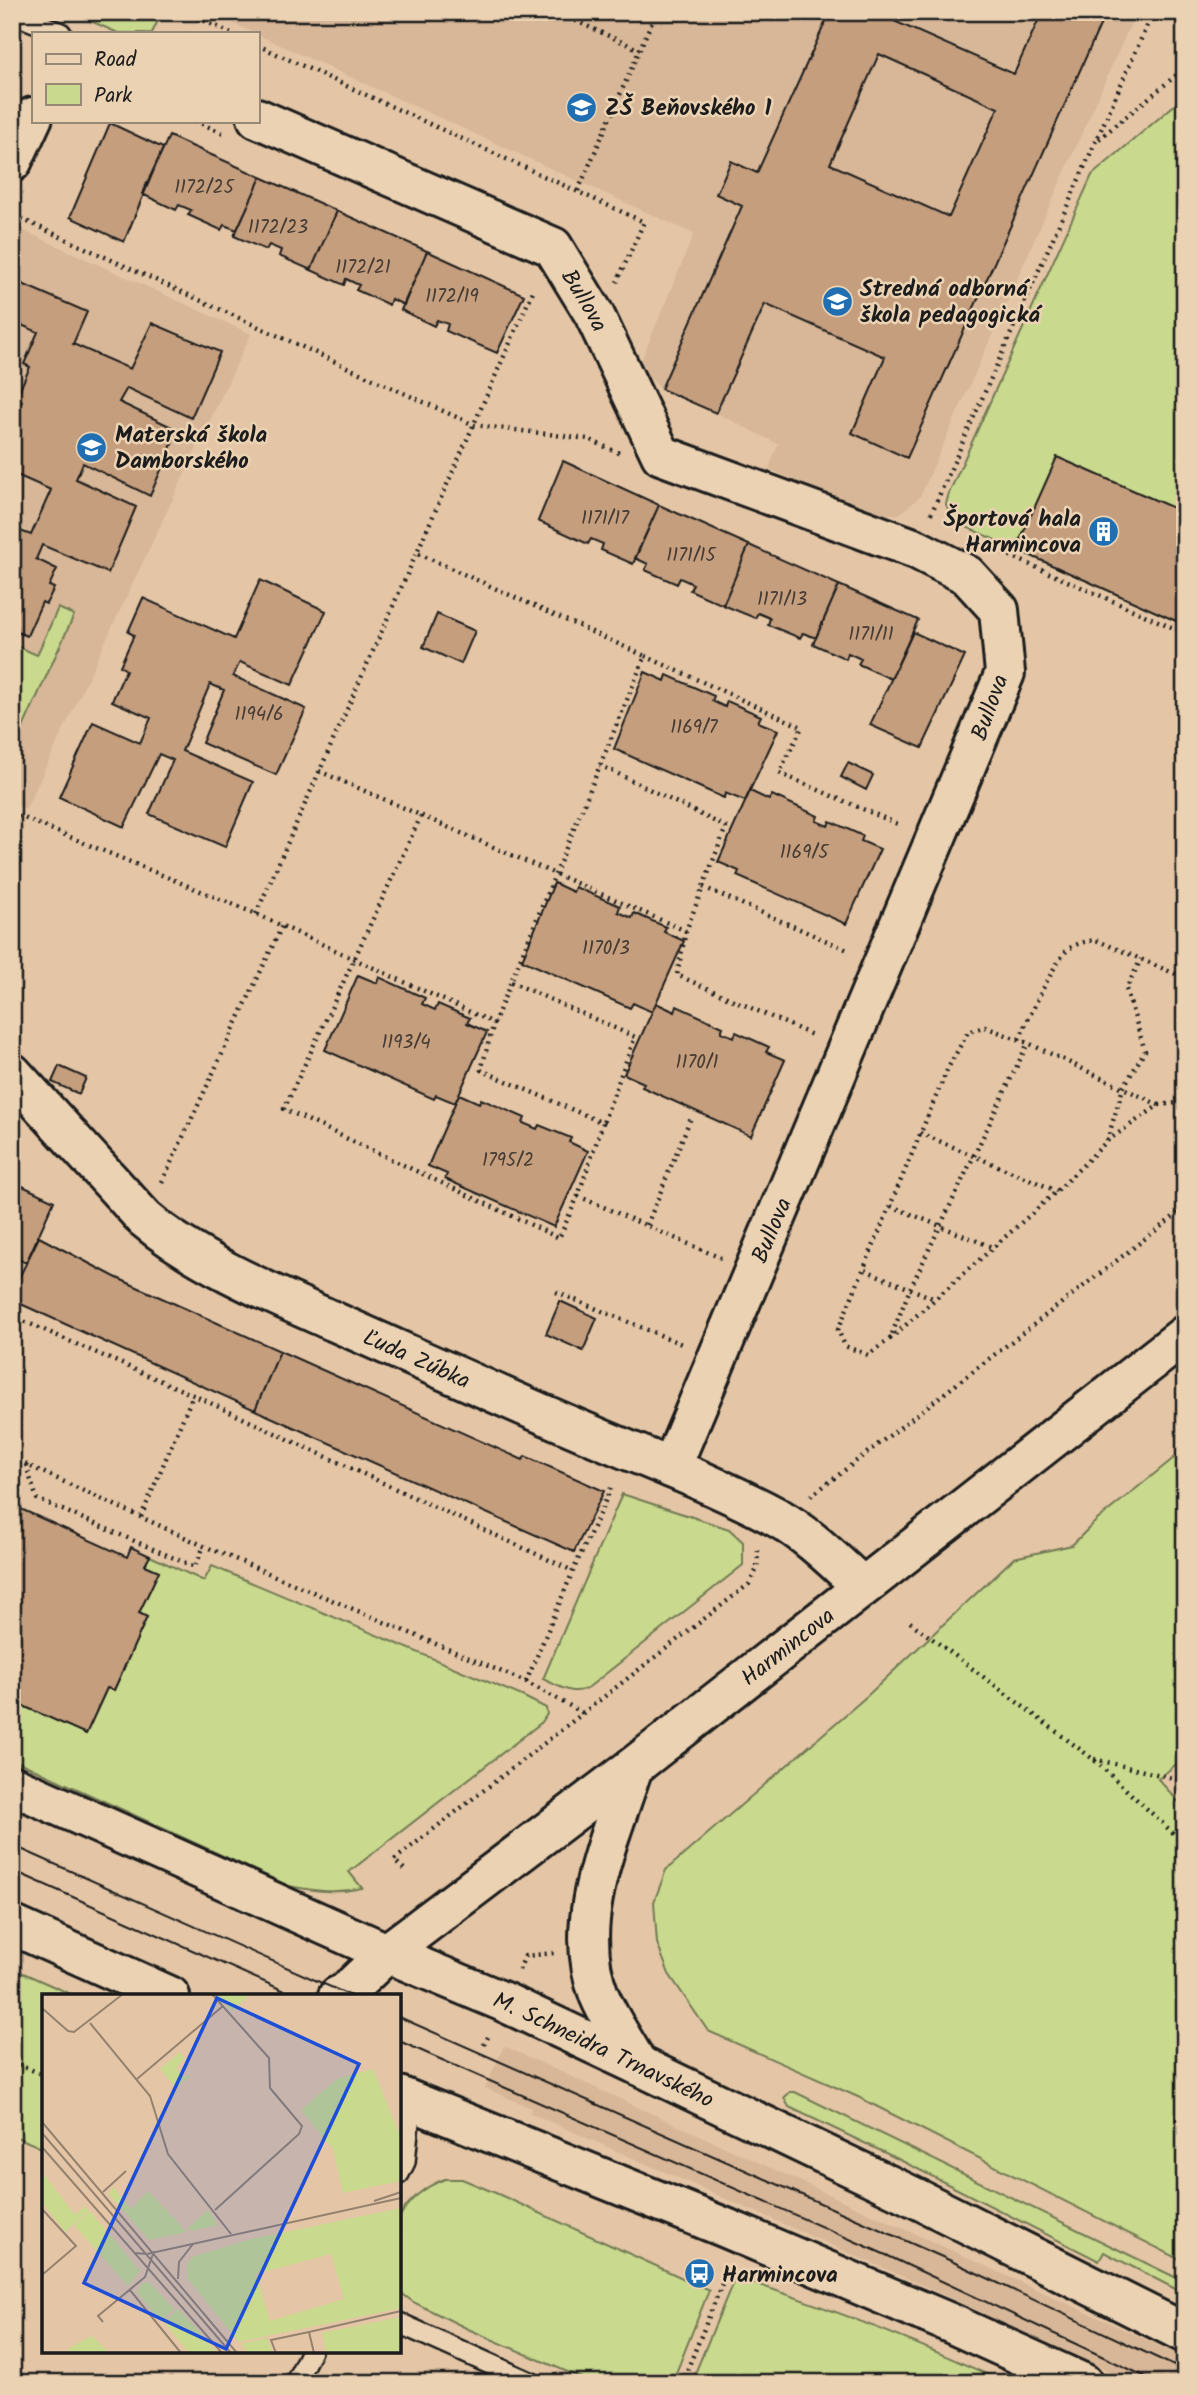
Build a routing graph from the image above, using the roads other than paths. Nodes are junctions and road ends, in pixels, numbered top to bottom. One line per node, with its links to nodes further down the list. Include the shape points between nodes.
1 (12, 13): 2 (lane)
2 (59, 32)
3 (259, 119): 6 (street, Bullova, via 553,247 594,314 661,455 916,549 967,575 999,610 1005,673)
4 (12, 1073): 6 (street, Ľuda Zúbka, via 145,1219 190,1251 285,1301)
5 (1185, 1335): 7 (street, Harmincova)
6 (671, 1468): 7 (street, Ľuda Zúbka, via 781,1520)
7 (862, 1586): 8 (street, Harmincova)
8 (633, 1767): 11 (street, Harmincova); 15 (street, via 596,1883 590,1950 600,1996)
9 (12, 1785): 11 (street, M. Schneidra Trnavského)
10 (12, 1925): 12 (street)
11 (387, 1953): 13 (street, Harmincova); 14 (street); 15 (street, M. Schneidra Trnavského)
12 (166, 1994)
13 (343, 1994)
14 (385, 1994)
15 (638, 2064): 19 (street, M. Schneidra Trnavského)
16 (403, 2089): 17 (lane, via 405,2162); 23 (street)
17 (401, 2170)
18 (401, 2324): 22 (lane)
19 (1185, 2333)
20 (310, 2353): 21 (lane)
21 (295, 2383)
22 (532, 2383)
23 (1083, 2383)

